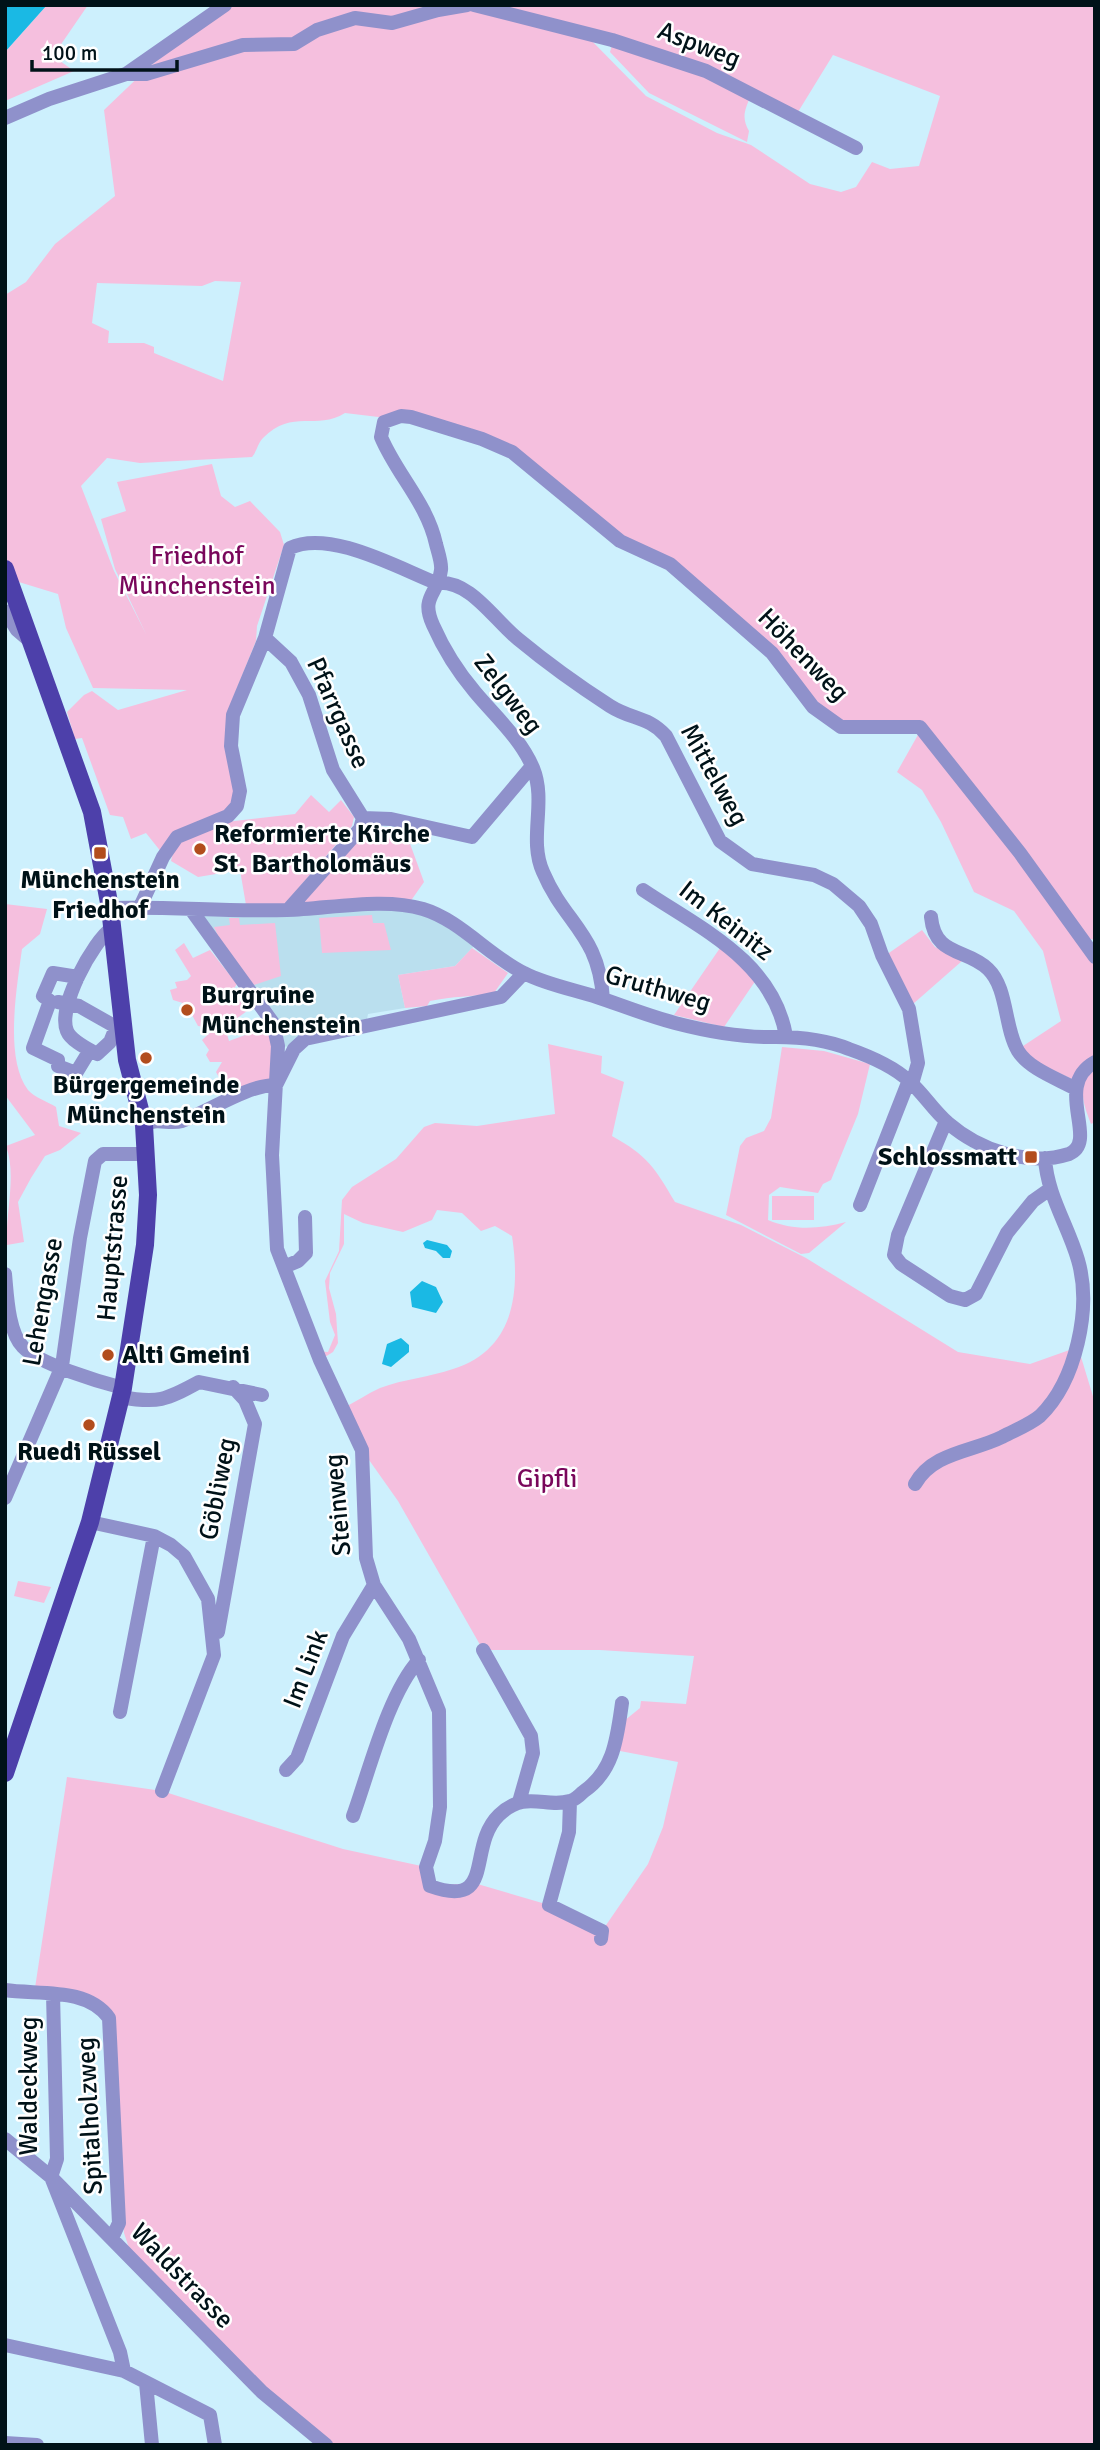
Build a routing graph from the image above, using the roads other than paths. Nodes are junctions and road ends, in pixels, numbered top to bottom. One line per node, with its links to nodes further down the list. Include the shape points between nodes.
1 (225, 5): 4 (street)
2 (467, 5): 4 (street, via 438,9 406,22 355,18 317,30 294,44 243,46 146,74)
3 (474, 5): 6 (street, Aspweg, via 612,40 706,71)
4 (126, 74): 5 (street)
5 (5, 118)
6 (856, 148)
7 (384, 422): 9 (street, Zelgweg, via 380,437 430,520 441,570); 22 (street, Höhenweg, via 411,417 512,452 620,541 670,564 772,653 813,707 841,727 920,727)
8 (5, 569): 12 (main road, Hauptstrasse)
9 (436, 583): 11 (street, Mittelweg, via 339,545 297,544 290,548); 13 (street, Zelgweg, via 428,610 453,664 504,724); 32 (street, Mittelweg, via 464,589 517,639 612,707 655,723 666,736 718,840 734,854 752,864 814,875 859,906 909,1009 918,1063)
10 (5, 611): 12 (street, Hauptstrasse)
11 (264, 638): 14 (street, Pfarrgasse, via 290,662 309,695 333,770); 16 (street, via 233,715 231,746 240,791 237,806 229,816 177,836)
12 (33, 644): 17 (main road, Hauptstrasse, via 92,812)
13 (532, 766): 14 (street, via 472,836 391,819); 25 (street, Zelgweg, via 540,788 537,855 550,886 596,957)
14 (363, 818): 18 (street, via 360,829)
15 (643, 890): 29 (street, Im Keinitz, via 750,964 772,992)
16 (140, 907): 17 (street, Gruthweg); 19 (street, Gruthweg)
17 (110, 908): 21 (main road, Hauptstrasse)
18 (288, 910): 19 (street, Gruthweg); 23 (street, Gruthweg, via 362,905 421,908)
19 (192, 911): 33 (street, Steinweg, via 273,1023 278,1046)
20 (931, 917): 34 (street, via 937,937 949,949 992,974 1010,1032 1027,1062)
21 (112, 928): 24 (street, via 103,934); 28 (main road, Hauptstrasse)
22 (1095, 957)
23 (524, 973): 25 (street, Gruthweg); 33 (street, via 501,997 305,1040 294,1049)
24 (78, 977): 26 (street, via 53,973 43,996); 27 (street)
25 (603, 999): 29 (street, Gruthweg, via 699,1028)
26 (50, 1001): 27 (street); 30 (street, via 33,1048 76,1073)
27 (67, 1004): 28 (street); 30 (street, via 68,1033)
28 (120, 1027): 30 (street, via 97,1054); 36 (main road, Hauptstrasse)
29 (786, 1036): 32 (street, Gruthweg, via 846,1047)
30 (90, 1050)
31 (1095, 1062): 34 (street, via 1082,1073)
32 (910, 1082): 35 (street, Gruthweg); 40 (street, Mittelweg)
33 (276, 1085): 36 (street, via 178,1122); 42 (street, Steinweg, via 273,1175 276,1240)
34 (1076, 1089): 38 (street, Gruthweg, via 1085,1141 1072,1153)
35 (946, 1121): 38 (street, Gruthweg, via 983,1147); 39 (street, via 898,1235 894,1255 901,1264 950,1296 965,1300 976,1294 1007,1233 1033,1200)
36 (144, 1125): 37 (main road, Hauptstrasse)
37 (146, 1154): 44 (street, Lehengasse, via 103,1154 95,1161 79,1238); 46 (main road, Hauptstrasse, via 145,1245)
38 (1045, 1158): 39 (street)
39 (1050, 1189): 48 (street, via 1083,1280 1078,1347 1041,1414 997,1439 932,1462)
40 (860, 1205)
41 (305, 1217): 42 (street, via 306,1253)
42 (284, 1267): 54 (street, Steinweg, via 362,1450 366,1558)
43 (5, 1274): 44 (street, via 17,1338 24,1349)
44 (62, 1366): 46 (street, via 69,1373); 49 (street, Lehengasse)
45 (233, 1387): 46 (street, via 199,1382 168,1399 151,1402); 47 (street); 52 (street, Göbliweg, via 245,1400 255,1424)
46 (122, 1392): 50 (main road, Hauptstrasse)
47 (262, 1395)
48 (915, 1484)
49 (5, 1498)
50 (90, 1522): 51 (street); 60 (main road, Hauptstrasse)
51 (154, 1536): 53 (street, via 184,1556); 59 (street)
52 (228, 1564): 53 (street, Göbliweg, via 220,1579); 56 (street, Göbliweg)
53 (200, 1584): 56 (street, via 208,1599)
54 (374, 1585): 57 (street, Steinweg); 61 (street, Im Link, via 343,1636 297,1758)
55 (484, 1650): 64 (street, via 531,1736 533,1753)
56 (214, 1654): 62 (street, Göbliweg)
57 (419, 1660): 64 (street, Steinweg, via 439,1711 440,1807 426,1867 430,1886 448,1894 466,1891 474,1883 484,1840 498,1816); 65 (street, via 396,1697)
58 (622, 1703): 63 (street, via 614,1751 600,1781)
59 (120, 1712)
60 (6, 1770)
61 (286, 1770)
62 (162, 1791)
63 (570, 1801): 64 (street); 66 (street, via 569,1832 549,1905 602,1931)
64 (519, 1802)
65 (353, 1816)
66 (601, 1939)
67 (5, 1990): 68 (street, Spitalholzweg)
68 (53, 1994): 70 (street, Waldeckweg, via 57,2159); 71 (street, Spitalholzweg, via 89,2002 109,2018 119,2223)
69 (5, 2139): 70 (street, Waldstrasse)
70 (51, 2177): 71 (street, Waldstrasse); 73 (street)
71 (112, 2238): 79 (street, Waldstrasse, via 262,2392)
72 (5, 2346): 73 (street)
73 (124, 2371): 74 (street)
74 (146, 2383): 77 (street); 78 (street, via 209,2415)
75 (5, 2443): 76 (street)
76 (37, 2445)
77 (152, 2445)
78 (215, 2445)
79 (326, 2445)

